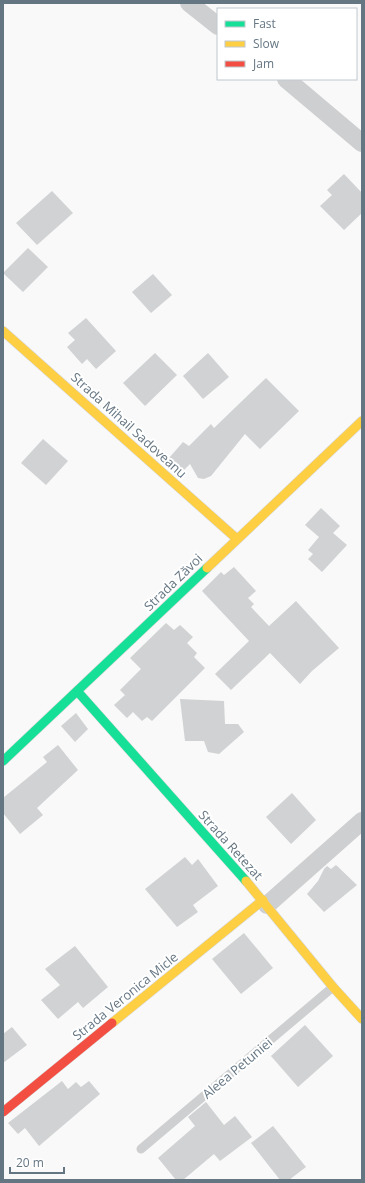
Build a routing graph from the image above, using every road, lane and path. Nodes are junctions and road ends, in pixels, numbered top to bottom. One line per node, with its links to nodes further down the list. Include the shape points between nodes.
1 (189, 3): 2 (street)
2 (217, 25)
3 (287, 80): 4 (street)
4 (362, 143)
5 (3, 331): 7 (street, Strada Mihail Sadoveanu)
6 (362, 421): 7 (street, Strada Zăvoi)
7 (237, 539): 8 (street, Strada Zăvoi)
8 (78, 692): 9 (street, Strada Zăvoi); 11 (street, Strada Retezat)
9 (3, 761)
10 (362, 821): 11 (street)
11 (265, 903): 12 (street, Strada Retezat); 14 (street, Strada Veronica Micle)
12 (332, 986): 13 (street, Strada Retezat); 15 (lane, Aleea Petuniei)
13 (362, 1019)
14 (3, 1112)
15 (142, 1149)

